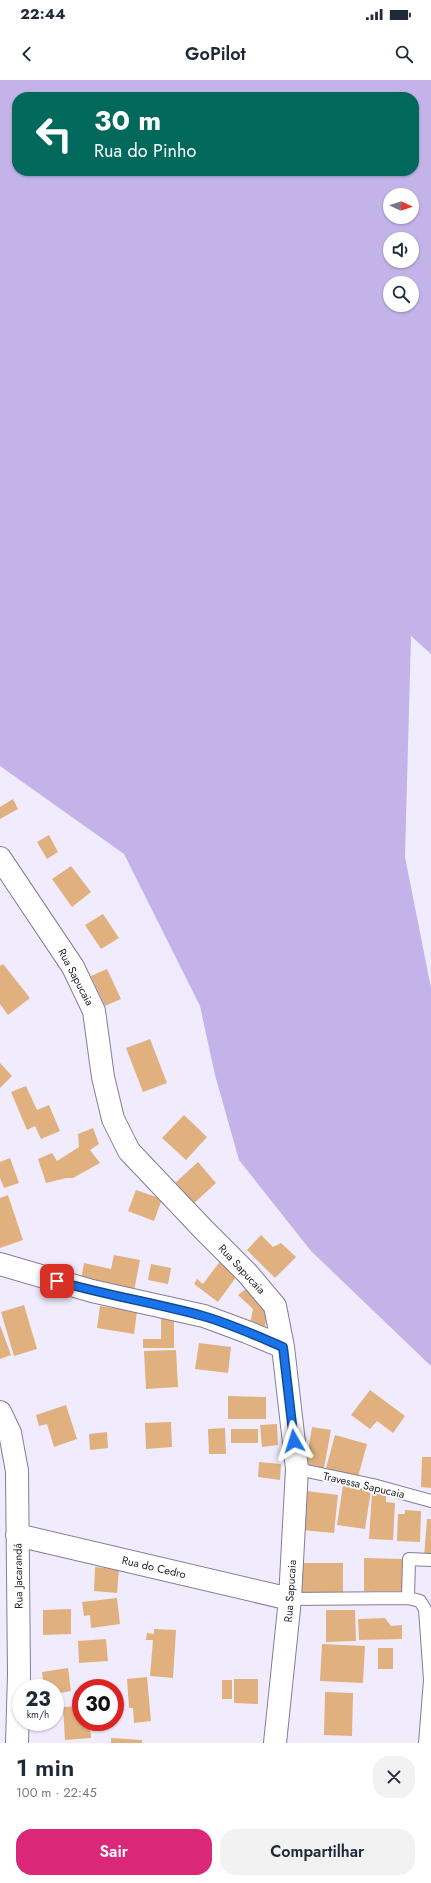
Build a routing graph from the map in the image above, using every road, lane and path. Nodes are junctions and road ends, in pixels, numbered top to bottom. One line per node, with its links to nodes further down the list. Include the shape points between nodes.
1 (0, 858): 3 (street, Rua Sapucaia, via 73,967 94,1011 112,1119 130,1151 247,1273 275,1306)
2 (0, 1264): 3 (street, via 92,1291 204,1316)
3 (283, 1347): 5 (street, Rua Sapucaia)
4 (0, 1412): 7 (street, Rua Jacarandá, via 10,1433 17,1471)
5 (297, 1469): 6 (lane, Travessa Sapucaia); 9 (street, Rua Sapucaia)
6 (431, 1501)
7 (17, 1535): 9 (street, Rua do Cedro); 11 (street, Rua Jacarandá)
8 (431, 1560): 10 (lane, via 409,1559)
9 (290, 1599): 10 (lane); 12 (street, Rua Sapucaia)
10 (420, 1599): 13 (lane, via 425,1609 430,1680)
11 (17, 1743)
12 (275, 1743)
13 (425, 1743)

